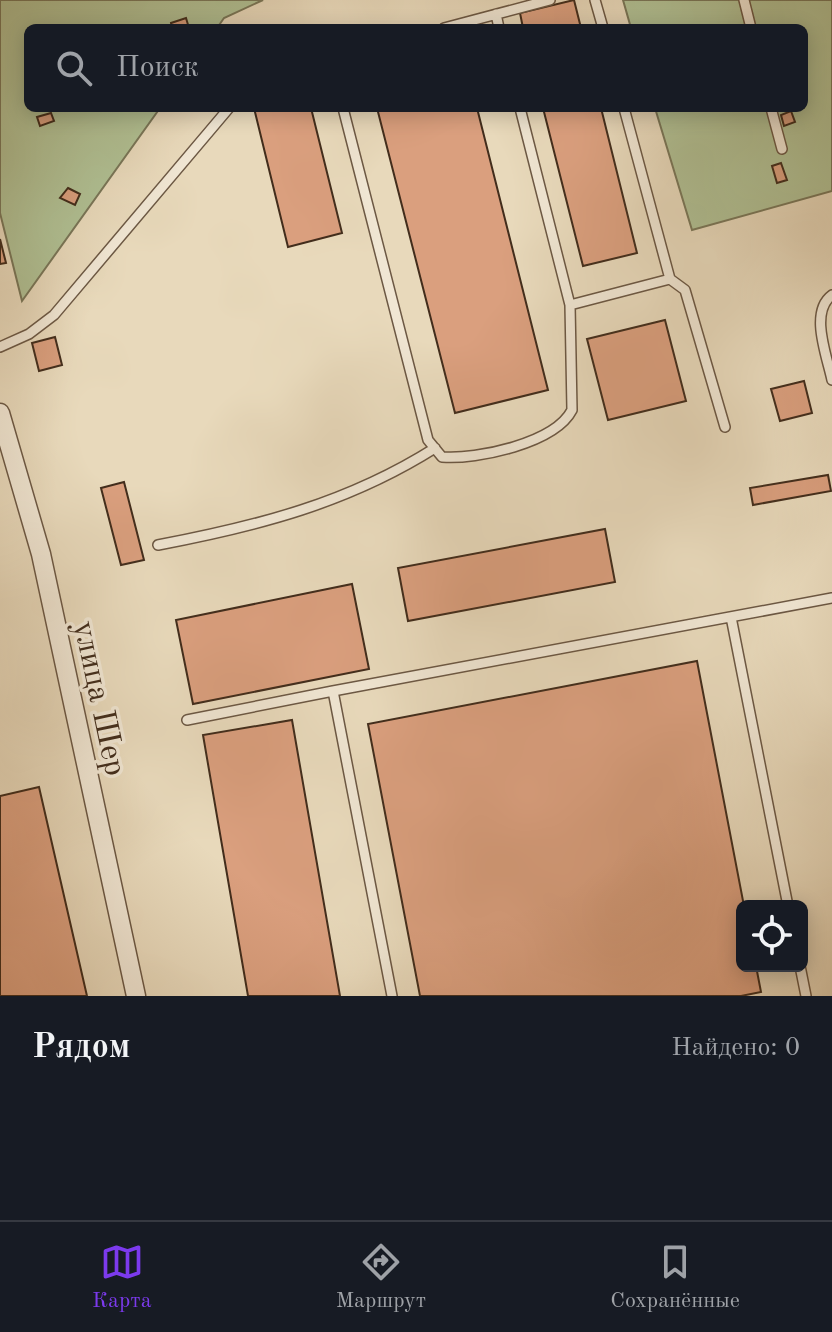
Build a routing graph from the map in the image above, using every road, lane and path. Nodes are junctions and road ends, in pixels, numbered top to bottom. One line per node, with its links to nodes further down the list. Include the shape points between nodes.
1 (550, 0): 4 (lane)
2 (595, 0): 7 (lane)
3 (744, 0): 8 (lane)
4 (496, 14): 5 (lane); 6 (lane)
5 (459, 24)
6 (498, 24)
7 (602, 24)
8 (750, 24)
9 (226, 112): 18 (lane, via 54,315)
10 (344, 112): 22 (lane, via 428,440)
11 (521, 112): 17 (lane)
12 (625, 112): 15 (lane)
13 (772, 112): 14 (lane)
14 (782, 149)
15 (670, 279): 17 (lane); 21 (lane, via 685,290)
16 (832, 295): 19 (lane, via 819,314)
17 (570, 305): 22 (lane, via 572,410 566,422 547,437 459,458 442,457)
18 (0, 347)
19 (832, 380)
20 (0, 413): 30 (street, улица Шер, via 41,554)
21 (725, 427)
22 (435, 448): 23 (lane, via 343,497 223,533)
23 (158, 545)
24 (832, 598): 25 (lane)
25 (731, 617): 26 (lane); 28 (lane)
26 (333, 691): 27 (lane); 31 (lane)
27 (187, 720)
28 (787, 900)
29 (801, 972): 32 (lane)
30 (136, 996)
31 (392, 996)
32 (806, 996)

